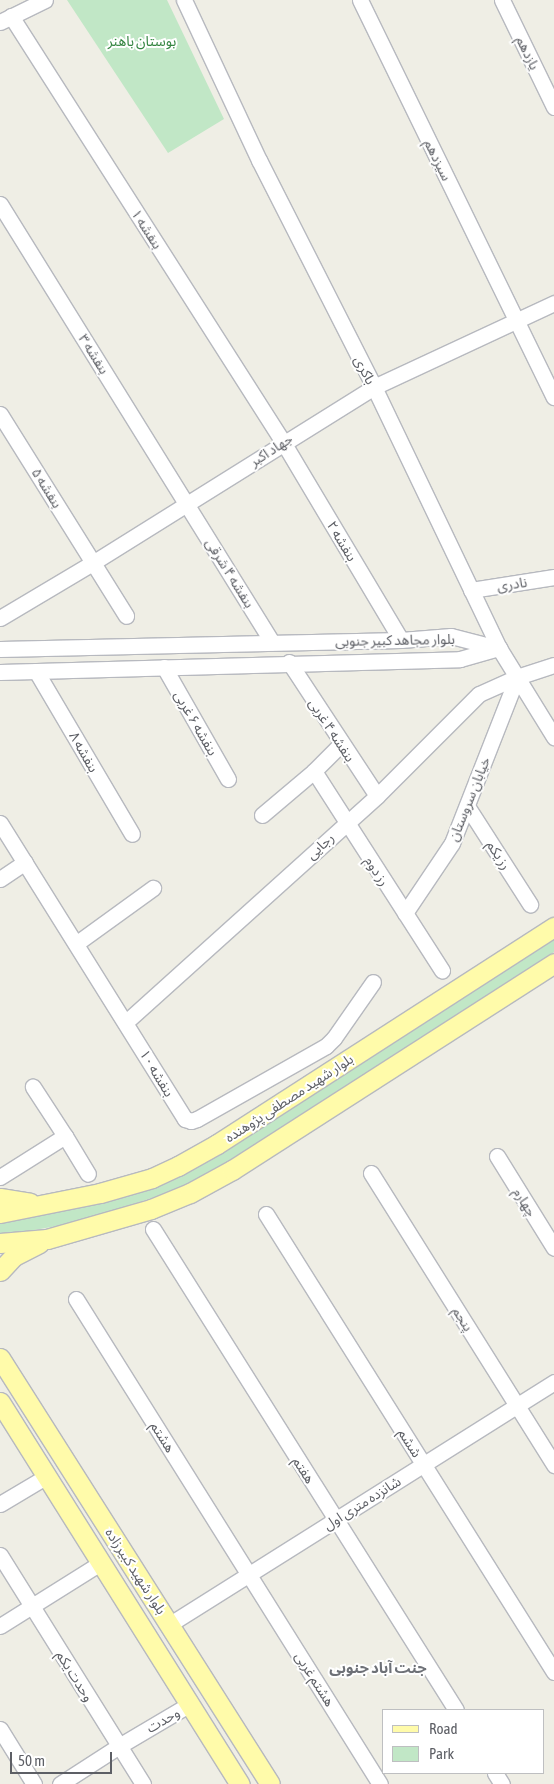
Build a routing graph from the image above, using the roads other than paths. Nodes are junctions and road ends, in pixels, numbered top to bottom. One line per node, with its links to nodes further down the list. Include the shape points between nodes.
1 (45, 0): 5 (street)
2 (184, 0): 10 (street, باکری, via 259,160)
3 (360, 0): 9 (street, سیزدهم)
4 (502, 0): 6 (street, یازدهم)
5 (6, 19): 13 (street, بنفشه ۱)
6 (554, 107)
7 (0, 204): 14 (street, بنفشه ۳)
8 (554, 303): 9 (street, جهاد اکبر)
9 (515, 320): 10 (street, جهاد اکبر); 11 (street, سیزدهم)
10 (374, 387): 13 (street, جهاد اکبر); 17 (street, باکری)
11 (554, 397)
12 (0, 414): 15 (street, بنفشه ۵)
13 (283, 442): 14 (street, جهاد اکبر); 20 (street, بنفشه ۲)
14 (188, 504): 15 (street, جهاد اکبر); 21 (street, بنفشه ۴ شرقی)
15 (94, 562): 18 (street, جهاد اکبر); 19 (street, بنفشه ۵)
16 (554, 578): 17 (street, نادری)
17 (471, 590): 22 (street, باکری)
18 (1, 614)
19 (126, 616)
20 (401, 640): 21 (street, بلوار مجاهد کبیر جنوبی); 22 (street, بلوار مجاهد کبیر جنوبی, via 452,636)
21 (272, 642): 23 (street, بلوار مجاهد کبیر جنوبی)
22 (499, 648): 24 (street, بلوار مجاهد کبیر جنوبی, via 460,659); 29 (street, باکری)
23 (0, 649)
24 (289, 662): 26 (street, بلوار مجاهد کبیر جنوبی); 31 (street, بنفشه ۴ غربی)
25 (554, 665): 29 (street, رجایی)
26 (164, 667): 27 (street, بلوار مجاهد کبیر جنوبی); 33 (street, بنفشه ۶ غربی)
27 (36, 671): 28 (street, بلوار مجاهد کبیر جنوبی); 39 (street, بنفشه ۸)
28 (0, 672)
29 (517, 677): 30 (street, باکری); 34 (street, رجایی, via 479,694); 35 (street, خیابان سروستان)
30 (554, 737)
31 (341, 744): 32 (street); 34 (street, بنفشه ۴ غربی)
32 (314, 770): 36 (street); 38 (street, رز دوم)
33 (228, 779)
34 (377, 796): 38 (street, رجایی)
35 (467, 806): 43 (street, رز یکم); 44 (street, خیابان سروستان, via 452,843)
36 (262, 816)
37 (0, 823): 40 (street, بنفشه ۱۰)
38 (346, 823): 44 (street, رز دوم); 50 (street, رجایی)
39 (132, 834)
40 (25, 862): 41 (street); 46 (street, بنفشه ۱۰)
41 (0, 879)
42 (153, 888): 46 (street)
43 (530, 904)
44 (405, 914): 48 (street, رز دوم)
45 (554, 927): 58 (main road, بلوار شهید مصطفی پژوهنده, via 178,1166 122,1188)
46 (77, 943): 50 (street, بنفشه ۱۰)
47 (554, 963): 62 (main road, بلوار شهید مصطفی پژوهنده, via 232,1170 190,1193 143,1212)
48 (442, 970)
49 (373, 982): 50 (street, بنفشه ۱۰, via 326,1046 191,1121 185,1119)
50 (126, 1022)
51 (33, 1087): 52 (street)
52 (65, 1136): 55 (street); 56 (street)
53 (497, 1156): 64 (street, چهارم)
54 (371, 1173): 70 (street, پنجم)
55 (88, 1174)
56 (0, 1177)
57 (0, 1198): 58 (main road)
58 (48, 1205): 59 (main road, بلوار شهید مصطفی پژوهنده)
59 (0, 1213)
60 (266, 1214): 71 (street, ششم)
61 (152, 1229): 75 (street, هفتم)
62 (47, 1239): 63 (main road, بلوار شهید مصطفی پژوهنده); 65 (main road, via 14,1256)
63 (0, 1243)
64 (554, 1248)
65 (0, 1271)
66 (76, 1299): 78 (street, هشتم)
67 (0, 1358): 80 (main road, بلوار شهید کبیرزاده)
68 (554, 1382): 70 (street, شانزده متری اول)
69 (0, 1402): 73 (main road, بلوار شهید کبیرزاده)
70 (517, 1406): 71 (street, شانزده متری اول); 72 (street, پنجم)
71 (423, 1465): 75 (street, شانزده متری اول); 82 (street, ششم)
72 (554, 1465)
73 (47, 1476): 74 (street); 77 (main road, بلوار شهید کبیرزاده)
74 (0, 1504)
75 (336, 1520): 78 (street, شانزده متری اول); 84 (street, هفتم)
76 (0, 1555): 79 (street, وحدت یکم)
77 (102, 1562): 79 (street); 83 (main road, بلوار شهید کبیرزاده)
78 (249, 1574): 80 (street, شانزده متری اول); 92 (street, هشتم غربی)
79 (32, 1606): 81 (street); 86 (street, وحدت یکم)
80 (170, 1624): 91 (main road, بلوار شهید کبیرزاده)
81 (0, 1626)
82 (554, 1672)
83 (190, 1704): 86 (street, وحدت); 90 (main road, بلوار شهید کبیرزاده)
84 (455, 1709)
85 (0, 1729): 87 (street)
86 (119, 1746): 88 (street, وحدت); 89 (street, وحدت یکم)
87 (34, 1784)
88 (60, 1784)
89 (144, 1784)
90 (240, 1784)
91 (270, 1784)
92 (380, 1784)

